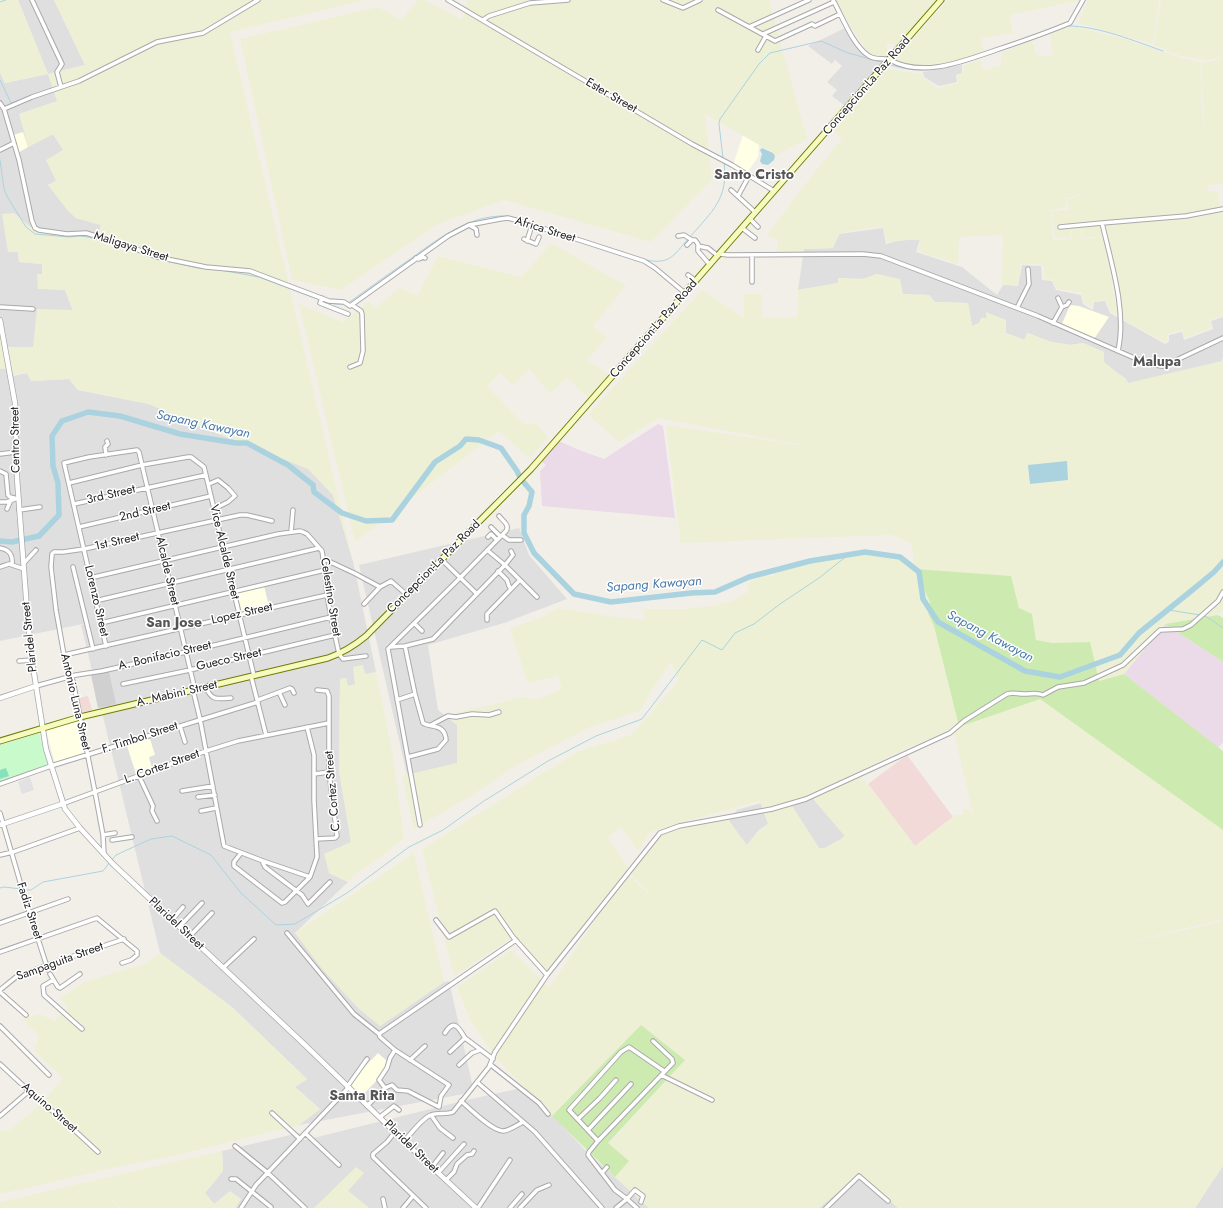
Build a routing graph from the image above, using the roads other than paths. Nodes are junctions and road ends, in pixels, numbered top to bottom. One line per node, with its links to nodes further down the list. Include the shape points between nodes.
1 (32, 0): 18 (street, via 62,64 57,72)
2 (258, 0): 18 (street, via 203,33 157,42 92,75)
3 (448, 0): 13 (street, Ester Street)
4 (568, 0): 13 (street, via 530,3)
5 (663, 0): 6 (street, via 683,8)
6 (700, 0)
7 (809, 0): 14 (street)
8 (941, 0): 17 (main road, Concepcion-La Paz Road)
9 (1082, 0): 17 (street, via 1070,23 975,58 944,66 924,67 905,66)
10 (833, 1): 12 (street); 15 (street)
11 (718, 10): 14 (street)
12 (840, 14): 15 (street, via 775,41); 17 (street, via 853,38 865,53 875,58)
13 (483, 20): 23 (street, Ester Street)
14 (749, 27): 15 (street)
15 (765, 35): 16 (street)
16 (758, 50)
17 (890, 60): 25 (main road, Concepcion-La Paz Road)
18 (61, 87): 20 (street)
19 (0, 103): 20 (street, Maligaya Street)
20 (4, 109): 21 (street, Maligaya Street)
21 (14, 143): 22 (street); 54 (street, Maligaya Street, via 30,217 36,230 86,234 157,257 206,267 250,271)
22 (0, 150)
23 (749, 176): 25 (street, Ester Street); 26 (street)
24 (731, 190): 26 (street)
25 (774, 191): 28 (main road, Concepcion-La Paz Road)
26 (738, 196): 28 (street)
27 (1223, 209): 30 (street, via 1186,216)
28 (755, 212): 29 (main road, Concepcion-La Paz Road)
29 (750, 219): 33 (street); 35 (main road, Concepcion-La Paz Road)
30 (1102, 223): 34 (street); 65 (street, via 1119,302 1121,320)
31 (469, 225): 32 (street, Africa Street, via 508,218); 36 (street, via 476,230); 45 (street, Africa Street)
32 (532, 225): 38 (street, via 526,240 536,244); 52 (street, Africa Street, via 644,261)
33 (758, 227)
34 (1060, 227)
35 (742, 228): 40 (street); 43 (main road, Concepcion-La Paz Road)
36 (477, 235)
37 (678, 236): 39 (street)
38 (538, 237)
39 (690, 238): 41 (street); 42 (street, via 695,240)
40 (755, 238)
41 (687, 245)
42 (698, 246): 43 (street, via 708,248); 47 (street, via 698,251)
43 (719, 255): 44 (street); 47 (main road, Concepcion-La Paz Road)
44 (752, 255): 51 (street); 59 (street, via 876,254)
45 (416, 258): 46 (street); 56 (street, Africa Street)
46 (425, 258)
47 (710, 265): 50 (main road, Concepcion-La Paz Road)
48 (1028, 269): 59 (street, via 1028,284)
49 (688, 274): 50 (street)
50 (696, 281): 52 (main road, Concepcion-La Paz Road)
51 (752, 282)
52 (686, 293): 107 (main road, Concepcion-La Paz Road, via 527,473)
53 (1058, 298): 58 (street)
54 (321, 300): 56 (street, Maligaya Street); 61 (street, via 320,303 323,305)
55 (1069, 302): 58 (street)
56 (352, 305): 66 (street, via 362,314 363,350 360,363)
57 (0, 307): 60 (street)
58 (1062, 307): 63 (street)
59 (1017, 308): 63 (street)
60 (33, 309)
61 (348, 314)
62 (0, 320): 68 (street, Centro Street, via 15,403)
63 (1053, 323): 65 (street)
64 (1223, 338): 65 (street, via 1162,366 1148,364)
65 (1118, 351)
66 (350, 367)
67 (107, 441): 70 (street)
68 (16, 452): 69 (street); 78 (street, Centro Street)
69 (0, 454)
70 (106, 455): 71 (street, Alcalde Street, via 136,450 139,452); 74 (street, Lorenzo Street, via 64,463)
71 (142, 465): 73 (street, Vice Alcalde Street, via 191,458 204,467); 74 (street); 76 (street, Alcalde Street)
72 (0, 471): 78 (street, via 6,474 8,495)
73 (206, 475): 75 (street, Vice Alcalde Street); 76 (street, 3rd Street)
74 (69, 483): 80 (street, Lorenzo Street)
75 (209, 484): 77 (street, Vice Alcalde Street); 83 (street, via 218,480 235,496)
76 (147, 487): 80 (street, 3rd Street); 85 (street, Alcalde Street)
77 (211, 496): 83 (street, Vice Alcalde Street); 85 (street, 2nd Street)
78 (15, 499): 79 (street); 82 (street); 84 (street, Centro Street)
79 (0, 502)
80 (74, 504): 90 (street, Lorenzo Street)
81 (40, 507): 84 (street)
82 (7, 508)
83 (214, 509): 88 (street, Vice Alcalde Street)
84 (19, 510): 108 (street, Centro Street)
85 (153, 510): 90 (street, 2nd Street); 92 (street, Alcalde Street)
86 (293, 510): 93 (street)
87 (499, 516): 94 (street, via 508,527)
88 (217, 520): 89 (street, 1st Street, via 247,515); 92 (street, 1st Street); 98 (street, Vice Alcalde Street)
89 (272, 521)
90 (79, 526): 101 (street, Lorenzo Street)
91 (491, 527): 94 (street)
92 (158, 532): 101 (street, 1st Street); 109 (street, Alcalde Street)
93 (291, 532): 98 (street); 100 (street, Celestino Street, via 300,531 307,534)
94 (501, 536): 96 (street); 97 (street, via 509,540)
95 (488, 537): 96 (street, via 491,534)
96 (497, 540): 103 (street)
97 (521, 540)
98 (223, 547): 109 (street); 115 (street, Vice Alcalde Street)
99 (0, 548): 110 (street, via 11,553)
100 (319, 548): 106 (street, Celestino Street); 115 (street)
101 (84, 549): 105 (street, 1st Street); 118 (street, Lorenzo Street)
102 (36, 550): 108 (street)
103 (487, 550): 111 (street); 119 (street)
104 (511, 551): 111 (street, via 513,554)
105 (54, 552): 149 (street, Antonio Luna Street, via 51,567)
106 (324, 559): 116 (street, Celestino Street); 122 (street)
107 (442, 560): 119 (street); 126 (main road, Concepcion-La Paz Road)
108 (23, 561): 114 (street, Plaridel Street)
109 (165, 561): 118 (street); 121 (street, Alcalde Street)
110 (12, 565): 112 (street); 114 (street)
111 (505, 565): 117 (street); 120 (street)
112 (0, 567)
113 (73, 567): 146 (street)
114 (24, 569): 152 (street, Plaridel Street)
115 (228, 570): 121 (street); 124 (street, Vice Alcalde Street)
116 (325, 570): 124 (street); 128 (street, Celestino Street)
117 (498, 571): 123 (street); 127 (street)
118 (90, 578): 130 (street, Lorenzo Street)
119 (460, 578): 127 (street); 137 (street)
120 (520, 580): 123 (street); 129 (street)
121 (170, 584): 130 (street); 132 (street, Alcalde Street)
122 (380, 587): 126 (street, via 391,581); 131 (street)
123 (511, 588): 135 (street, via 487,614)
124 (234, 591): 132 (street); 133 (street, Vice Alcalde Street)
125 (1223, 592): 237 (street, via 1218,601 1186,628 1160,629 1123,665 1084,683 1058,687 1043,695 1034,692 1007,694 950,733 806,799 772,809 679,826 660,833)
126 (407, 594): 144 (main road, Concepcion-La Paz Road)
127 (477, 594): 143 (street, via 433,639)
128 (327, 595): 133 (street, Lopez Street); 134 (street, Celestino Street)
129 (536, 597)
130 (96, 601): 136 (street, Lorenzo Street)
131 (364, 604)
132 (176, 606): 136 (street); 138 (street, Alcalde Street)
133 (239, 615): 138 (street, Lopez Street); 141 (street, Vice Alcalde Street)
134 (331, 617): 140 (street, Celestino Street); 141 (street, A. Bonifacio Street)
135 (487, 620)
136 (101, 623): 142 (street, Lorenzo Street)
137 (414, 624): 139 (street); 145 (street)
138 (181, 629): 142 (street, Lopez Street); 147 (street, Alcalde Street)
139 (422, 631)
140 (336, 635): 148 (street, Celestino Street); 150 (street, Gueco Street)
141 (244, 638): 147 (street, A. Bonifacio Street); 150 (street, Vice Alcalde Street)
142 (106, 646): 146 (street, Lopez Street)
143 (405, 646): 145 (street); 164 (street)
144 (353, 647): 148 (main road, A. Mabini Street)
145 (390, 647): 167 (street, via 388,650)
146 (93, 649): 149 (street, Lopez Street)
147 (186, 652): 154 (street, Alcalde Street); 156 (street, A. Bonifacio Street)
148 (340, 654): 151 (street, via 343,659); 155 (main road, A. Mabini Street)
149 (64, 655): 156 (street, Antonio Luna Street, via 67,672)
150 (248, 656): 154 (street, Gueco Street); 155 (street, Vice Alcalde Street)
151 (366, 656)
152 (32, 660): 153 (street); 158 (street, Plaridel Street)
153 (19, 661)
154 (190, 670): 157 (street, Gueco Street); 160 (street, Alcalde Street)
155 (252, 676): 159 (main road, A. Mabini Street); 168 (street, Vice Alcalde Street)
156 (71, 677): 158 (street, A. Bonifacio Street); 171 (street, Antonio Luna Street)
157 (123, 684)
158 (36, 686): 165 (street, A. Bonifacio Street); 177 (street, Plaridel Street)
159 (206, 687): 160 (main road, A. Mabini Street); 166 (street, via 217,699)
160 (194, 690): 171 (main road, A. Mabini Street); 172 (street, Alcalde Street)
161 (317, 690): 173 (street, C. Cortez Street, via 328,693)
162 (279, 692): 163 (street, via 291,688); 168 (street, F. Timbol Street); 169 (street)
163 (294, 693)
164 (415, 694): 167 (street); 174 (street, via 423,723)
165 (0, 698)
166 (231, 698)
167 (397, 700): 183 (street)
168 (258, 701): 172 (street, F. Timbol Street); 178 (street, Vice Alcalde Street)
169 (285, 706)
170 (499, 712): 174 (street, via 489,715 448,716)
171 (80, 717): 177 (main road, A. Mabini Street); 182 (street, Antonio Luna Street)
172 (200, 719): 175 (street, F. Timbol Street); 181 (street, Alcalde Street)
173 (329, 724): 176 (street, L. Cortez Street); 185 (street, C. Cortez Street)
174 (430, 725): 183 (street, via 438,727 446,735 442,746)
175 (180, 726): 180 (street); 182 (street, F. Timbol Street)
176 (307, 727): 178 (street, L. Cortez Street); 186 (street, via 314,755)
177 (42, 728): 179 (main road, A. Mabini Street); 184 (street, Plaridel Street)
178 (266, 735): 181 (street, L. Cortez Street)
179 (0, 741)
180 (185, 742)
181 (206, 751): 187 (street, L. Cortez Street); 189 (street, Alcalde Street)
182 (87, 755): 184 (street, F. Timbol Street); 190 (street, Antonio Luna Street)
183 (408, 757): 200 (street)
184 (51, 766): 188 (street, F. Timbol Street); 194 (street, Plaridel Street)
185 (329, 772): 186 (street); 205 (street, C. Cortez Street, via 337,836)
186 (314, 774): 205 (street)
187 (139, 776): 190 (street, L. Cortez Street); 198 (street)
188 (0, 784)
189 (213, 786): 191 (street); 192 (street, Alcalde Street)
190 (95, 792): 194 (street, L. Cortez Street); 203 (street, Antonio Luna Street)
191 (182, 792)
192 (215, 795): 193 (street); 195 (street, Alcalde Street)
193 (198, 797)
194 (62, 804): 199 (street, L. Cortez Street); 201 (street, Plaridel Street)
195 (216, 808): 196 (street); 208 (street, Alcalde Street, via 224,846)
196 (201, 811)
197 (0, 813): 199 (street, Fadiz Street)
198 (157, 821)
199 (2, 824): 207 (street, Fadiz Street)
200 (420, 825)
201 (80, 828): 207 (street); 209 (street, Plaridel Street)
202 (115, 833): 203 (street)
203 (103, 835): 209 (street, Antonio Luna Street)
204 (132, 837): 206 (street)
205 (316, 839): 212 (street, via 317,860)
206 (112, 840)
207 (11, 852): 210 (street); 218 (street, Fadiz Street)
208 (241, 853): 211 (street); 214 (street, via 234,866 282,903)
209 (104, 854): 220 (street, Plaridel Street)
210 (0, 855)
211 (263, 861): 212 (street); 214 (street, via 265,867)
212 (310, 877): 214 (street)
213 (330, 882): 214 (street, via 308,904)
214 (296, 891)
215 (68, 899): 218 (street)
216 (202, 903): 223 (street)
217 (183, 907): 220 (street)
218 (29, 912): 222 (street); 226 (street, Fadiz Street)
219 (212, 913): 225 (street)
220 (172, 920): 223 (street, Plaridel Street)
221 (436, 920): 229 (street, via 449,937 495,911)
222 (0, 923)
223 (179, 927): 225 (street, Plaridel Street)
224 (287, 933): 244 (street, via 354,1014)
225 (189, 937): 233 (street, Plaridel Street)
226 (38, 939): 227 (street, via 97,918); 230 (street); 232 (street, Fadiz Street)
227 (124, 939): 231 (street, via 138,953 131,960); 232 (street, Sampaguita Street)
228 (254, 939): 233 (street)
229 (516, 940): 237 (street); 244 (street)
230 (0, 952)
231 (122, 963)
232 (47, 965): 234 (street, Fadiz Street); 239 (street, Sampaguita Street, via 16,978)
233 (223, 968): 262 (street, Plaridel Street)
234 (48, 970)
235 (50, 974): 238 (street)
236 (80, 974): 238 (street, via 60,988)
237 (547, 975): 252 (street, via 495,1052)
238 (52, 980): 242 (street, via 42,986 44,994)
239 (0, 989): 240 (street)
240 (26, 1015)
241 (0, 1026): 258 (street)
242 (82, 1029)
243 (445, 1033): 245 (street, via 452,1025 458,1027)
244 (379, 1034): 248 (street)
245 (465, 1038): 249 (street); 250 (street)
246 (653, 1042): 257 (street, via 673,1061)
247 (425, 1046): 253 (street)
248 (395, 1050): 253 (street); 263 (street, via 378,1080)
249 (480, 1050): 252 (street); 255 (street, via 472,1053)
250 (450, 1052)
251 (367, 1059): 262 (street)
252 (493, 1059): 256 (street)
253 (410, 1060): 268 (street, via 449,1085 440,1098)
254 (0, 1064): 264 (street, Aquino Street)
255 (459, 1065)
256 (491, 1065): 260 (street); 272 (street, via 539,1103)
257 (663, 1073): 265 (street); 276 (street, via 629,1047 626,1048 570,1108); 284 (street)
258 (49, 1075)
259 (616, 1080): 276 (street)
260 (477, 1082): 266 (street); 277 (street)
261 (631, 1084): 278 (street)
262 (347, 1087): 267 (street, Plaridel Street); 280 (street)
263 (385, 1088): 267 (street); 268 (street, via 392,1085 397,1090 408,1091)
264 (29, 1091): 274 (street); 288 (street, Aquino Street)
265 (712, 1100)
266 (461, 1101): 271 (street, via 451,1113); 277 (street, via 498,1130 505,1130)
267 (367, 1106): 275 (street, Plaridel Street)
268 (439, 1107): 271 (street)
269 (399, 1110): 275 (street, via 394,1106)
270 (272, 1113): 282 (street)
271 (440, 1113): 273 (street)
272 (548, 1114)
273 (431, 1115): 281 (street, via 440,1128); 283 (street)
274 (0, 1116)
275 (380, 1117): 279 (street, Plaridel Street)
276 (578, 1119): 278 (street)
277 (523, 1122): 316 (street, via 560,1159)
278 (588, 1130): 284 (street)
279 (395, 1132): 283 (street, Plaridel Street); 302 (street, via 373,1156)
280 (305, 1133): 282 (street); 291 (street)
281 (453, 1138)
282 (300, 1139): 294 (street)
283 (404, 1141): 292 (street, Plaridel Street)
284 (598, 1141): 296 (street, via 588,1155)
285 (464, 1144): 295 (street)
286 (235, 1146): 294 (street)
287 (474, 1151): 298 (street, via 457,1164 454,1172)
288 (98, 1152)
289 (443, 1153): 292 (street)
290 (510, 1160): 314 (street)
291 (339, 1165)
292 (432, 1167): 295 (street, Plaridel Street)
293 (607, 1167): 296 (street)
294 (268, 1173): 300 (street); 310 (street)
295 (438, 1173): 298 (street, Plaridel Street)
296 (602, 1173): 304 (street, via 615,1190)
297 (231, 1179): 300 (street, via 236,1179)
298 (446, 1180): 314 (street, Plaridel Street)
299 (549, 1185): 307 (street, via 537,1190)
300 (252, 1191): 308 (street); 309 (street)
301 (522, 1194): 315 (street)
302 (413, 1196): 312 (street); 313 (street)
303 (383, 1199): 311 (street)
304 (627, 1199): 306 (street, via 636,1190 643,1196); 317 (street); 318 (street)
305 (888, 1201): 319 (street, via 859,1176)
306 (641, 1202)
307 (523, 1207)
308 (241, 1208)
309 (271, 1208)
310 (305, 1208)
311 (385, 1208)
312 (403, 1208)
313 (426, 1208)
314 (477, 1208)
315 (510, 1208)
316 (602, 1208)
317 (616, 1208)
318 (637, 1208)
319 (826, 1208)

